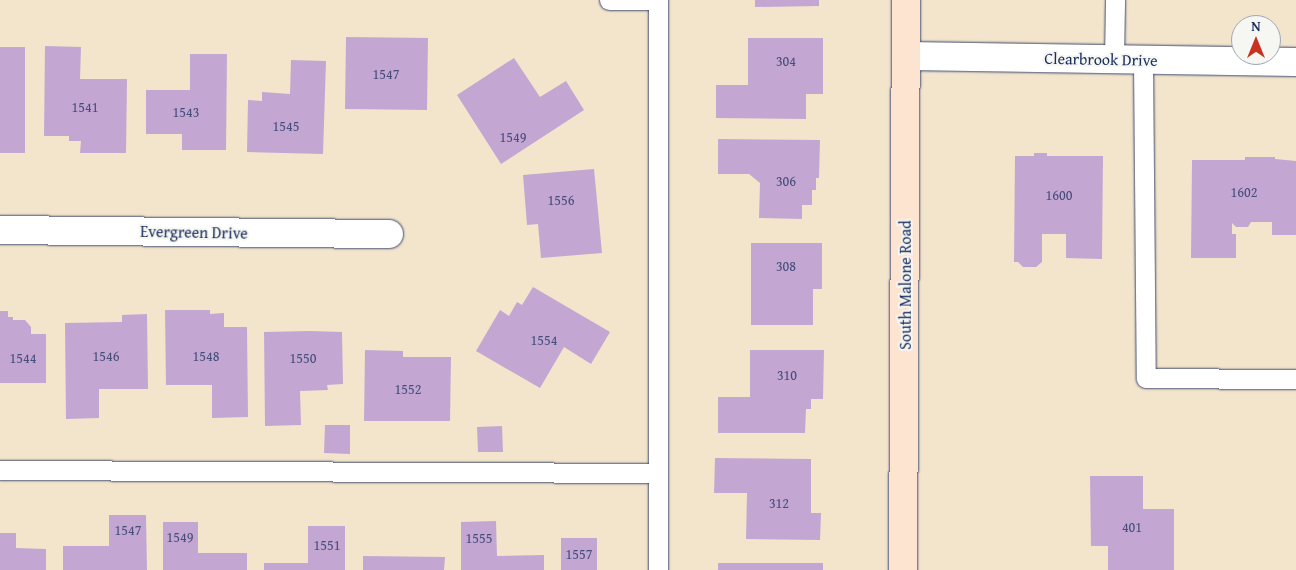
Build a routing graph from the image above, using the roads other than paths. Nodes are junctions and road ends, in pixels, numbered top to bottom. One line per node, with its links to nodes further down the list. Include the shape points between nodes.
1 (609, 0): 2 (lane)
2 (658, 0): 13 (lane)
3 (906, 0): 5 (street, South Malone Road)
4 (1115, 0): 6 (lane)
5 (906, 56): 6 (street, Clearbrook Drive); 15 (street, South Malone Road)
6 (1114, 59): 7 (street, Clearbrook Drive)
7 (1143, 60): 8 (street, Clearbrook Drive); 11 (lane, via 1146,378)
8 (1296, 62)
9 (0, 230): 10 (street, Evergreen Drive)
10 (389, 234)
11 (1296, 379)
12 (0, 470): 13 (lane)
13 (658, 473): 14 (lane)
14 (658, 570)
15 (903, 570)

